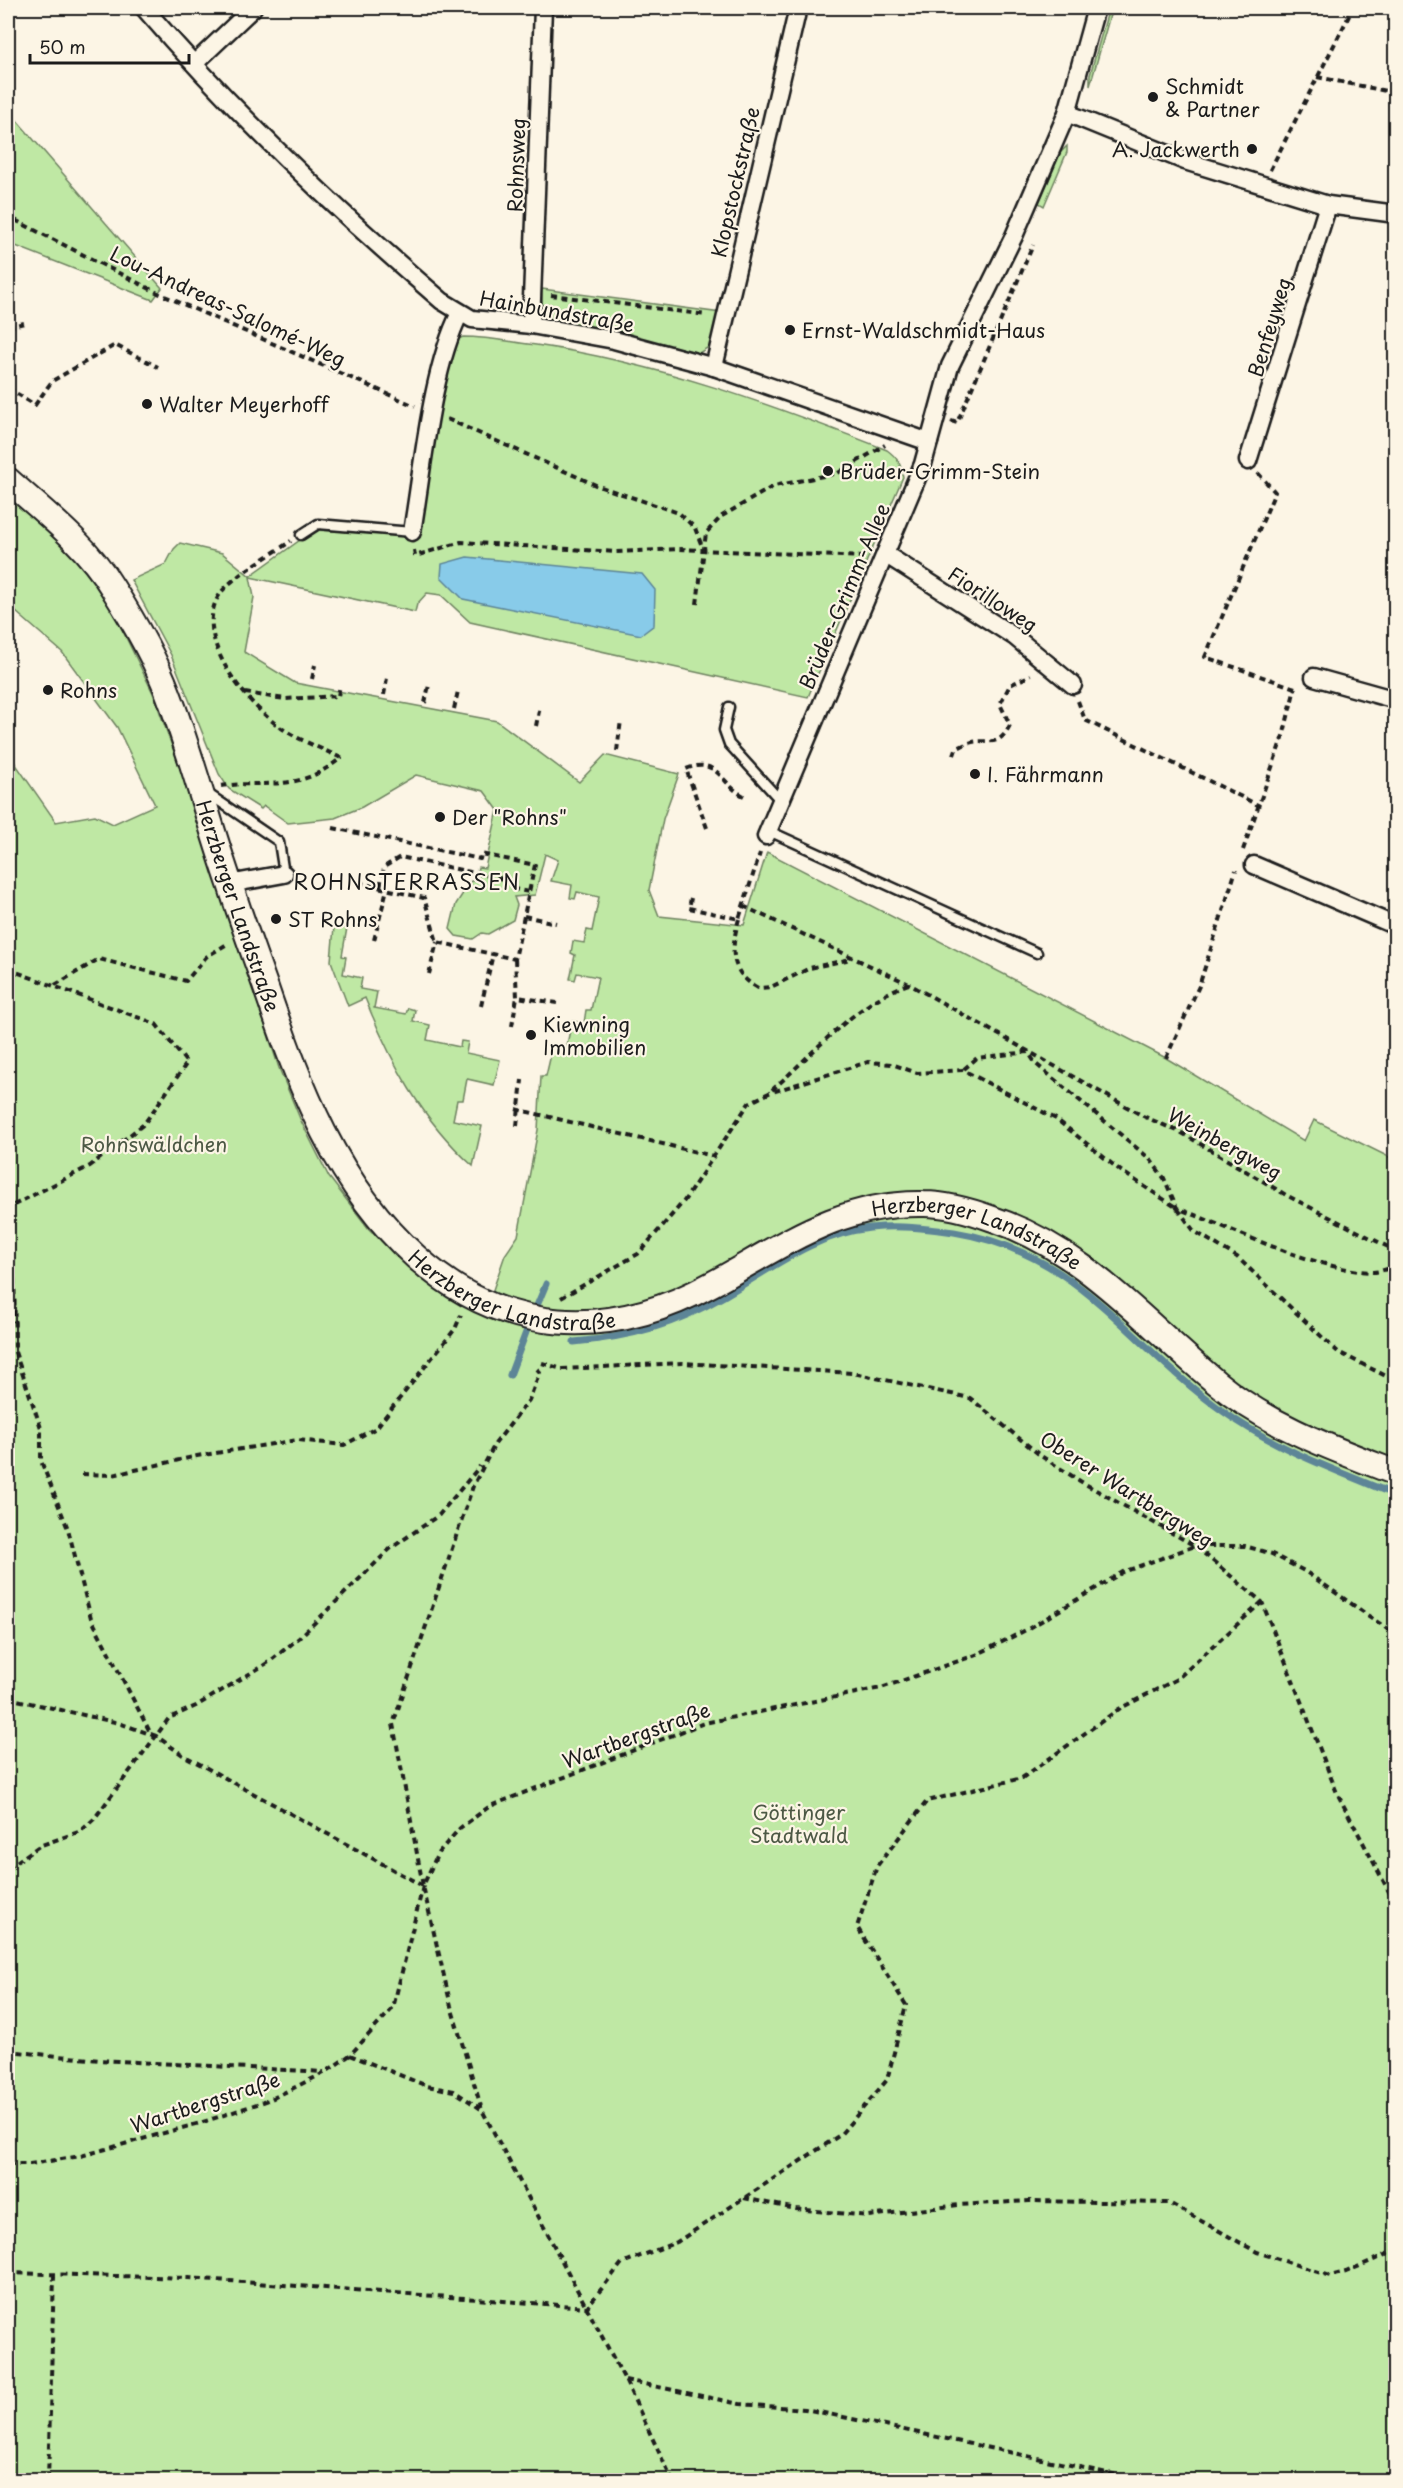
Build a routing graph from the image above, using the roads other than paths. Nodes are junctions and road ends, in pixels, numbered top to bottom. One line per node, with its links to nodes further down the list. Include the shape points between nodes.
1 (144, 8): 6 (street, Hainbundstraße)
2 (254, 8): 6 (street)
3 (543, 8): 11 (street, Rohnsweg)
4 (798, 8): 12 (street, Klopstockstraße)
5 (1096, 8): 7 (street, Brüder-Grimm-Allee)
6 (195, 63): 10 (street, Hainbundstraße, via 323,197)
7 (1067, 113): 8 (street, via 1185,161); 13 (street, Brüder-Grimm-Allee, via 1014,236 950,366)
8 (1328, 205): 9 (street); 14 (street, Benfeyweg)
9 (1395, 214)
10 (460, 314): 11 (street, Hainbundstraße, via 472,319); 16 (street, via 450,332 432,413)
11 (531, 325): 12 (street, Hainbundstraße, via 614,340)
12 (714, 367): 13 (street, Hainbundstraße)
13 (929, 442): 18 (street, Brüder-Grimm-Allee)
14 (1248, 461)
15 (8, 480): 23 (street, Herzberger Landstraße, via 62,528 110,582 167,688)
16 (412, 532): 17 (lane, via 318,524)
17 (301, 535)
18 (884, 557): 20 (street, Fiorilloweg, via 1015,637); 24 (street, Brüder-Grimm-Allee)
19 (1314, 677): 21 (street)
20 (1073, 685)
21 (1395, 700)
22 (729, 707): 24 (lane, via 724,730 729,744)
23 (200, 788): 27 (lane, via 279,842); 28 (street, Herzberger Landstraße)
24 (780, 800): 25 (street, Brüder-Grimm-Allee)
25 (767, 833): 30 (lane)
26 (1247, 862): 29 (street)
27 (284, 874): 28 (street)
28 (229, 884): 31 (street, Herzberger Landstraße, via 294,1068 345,1173 402,1244 429,1268 494,1308 543,1322 585,1323 627,1317 658,1309 707,1287 800,1233 860,1211 925,1204 950,1207 1022,1228 1062,1250 1097,1275 1218,1384 1251,1408 1295,1432)
29 (1395, 926)
30 (1037, 953)
31 (1395, 1473)

